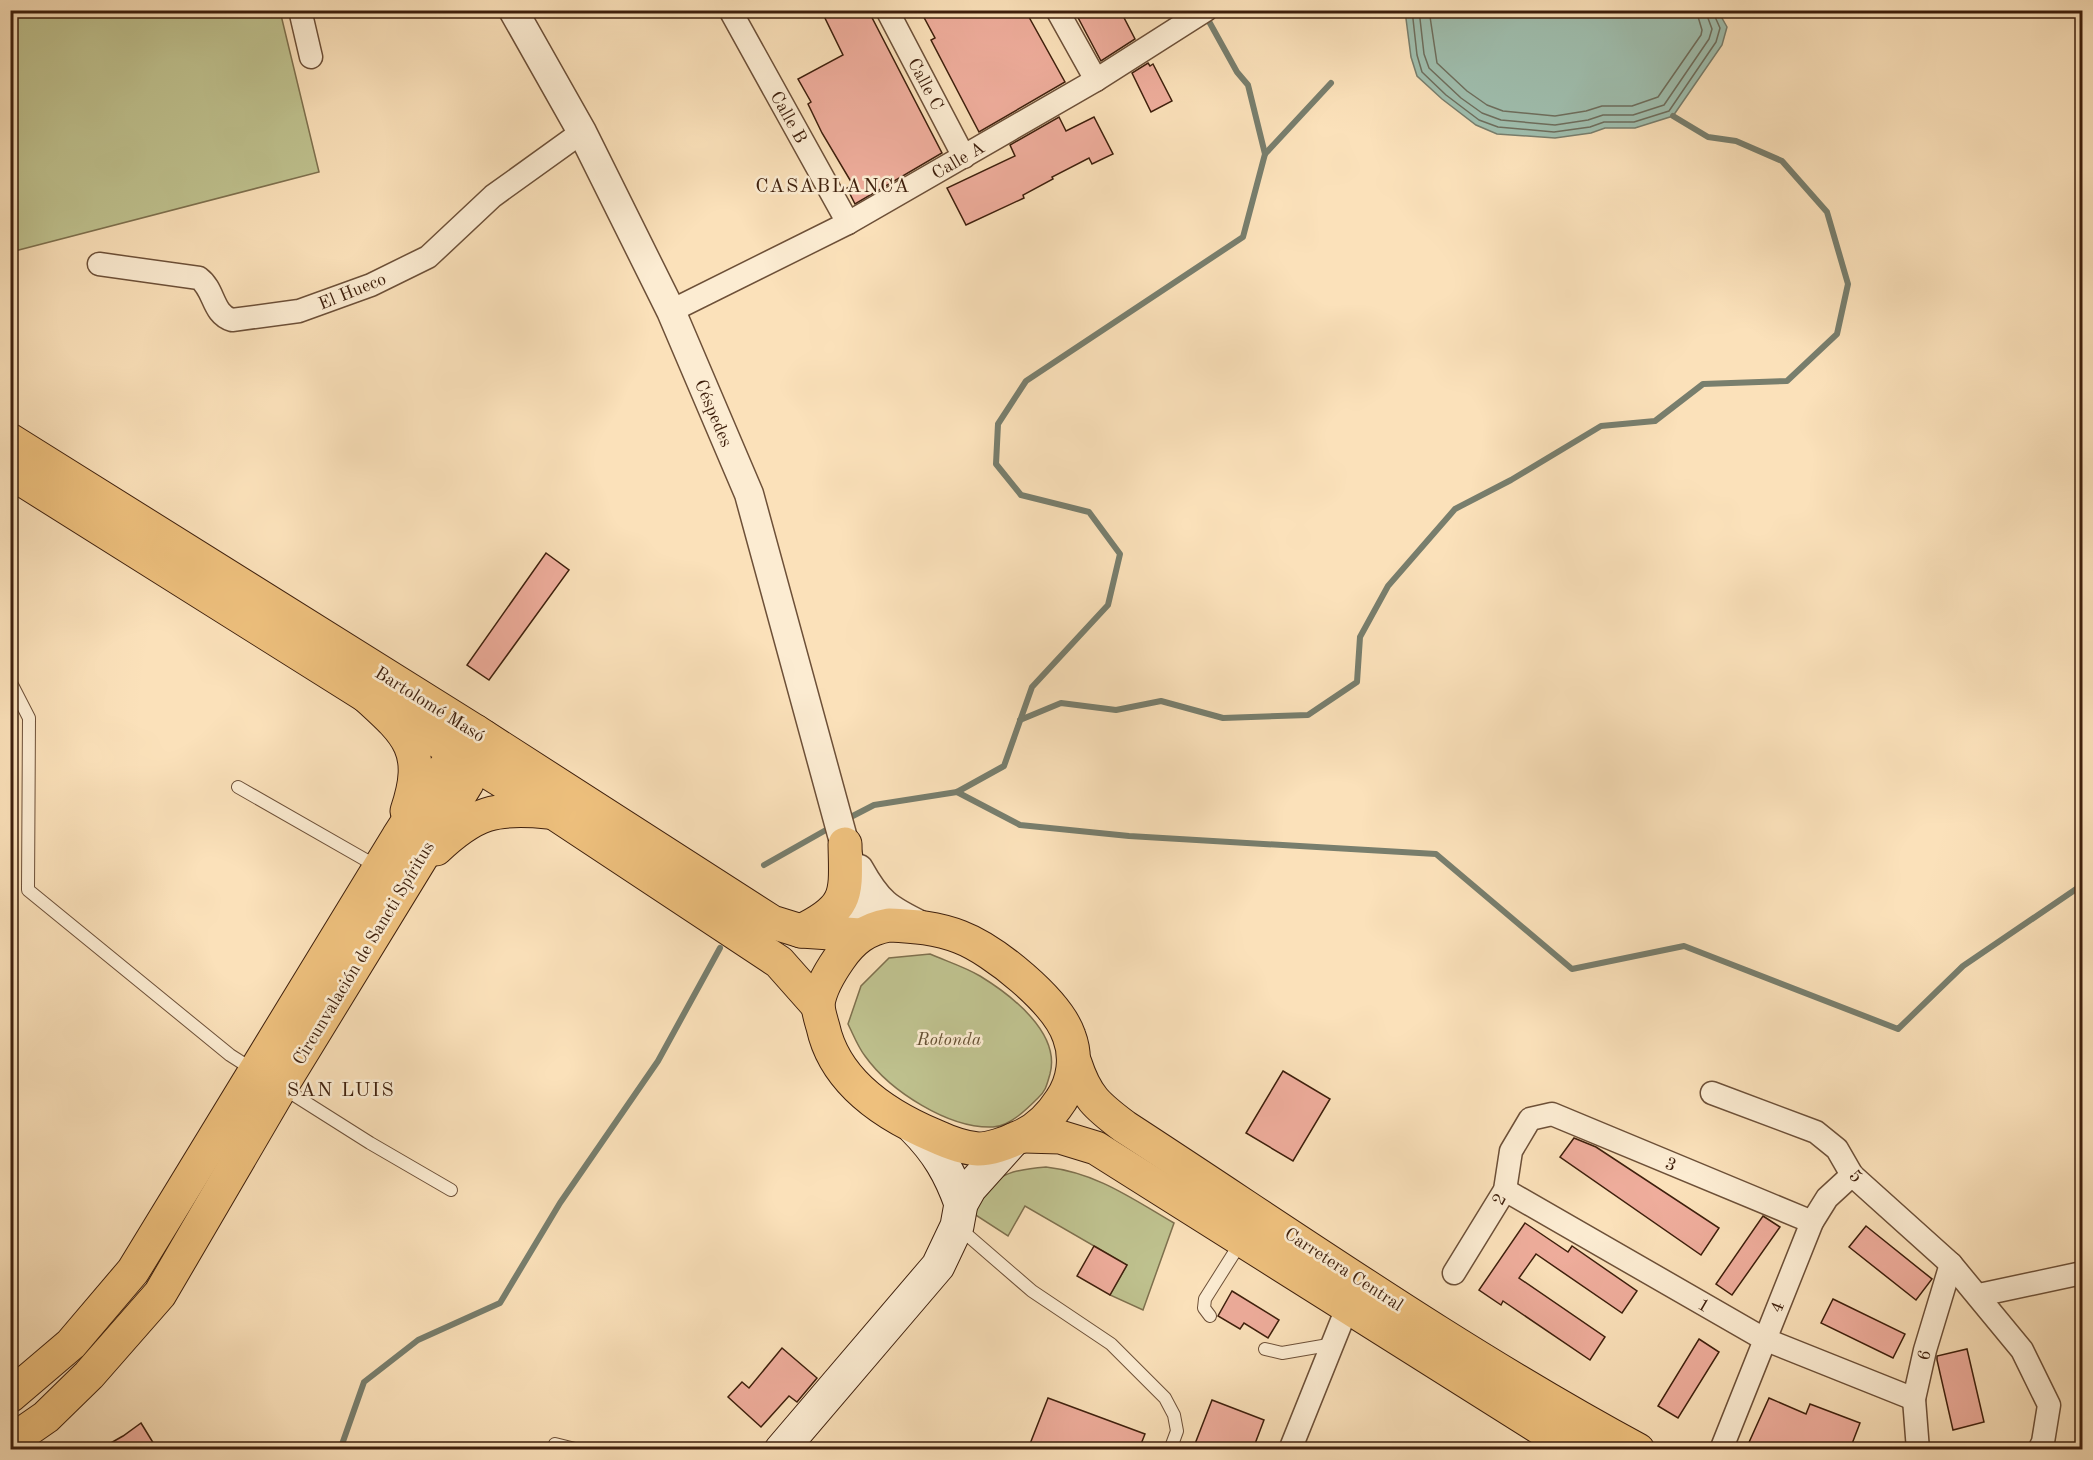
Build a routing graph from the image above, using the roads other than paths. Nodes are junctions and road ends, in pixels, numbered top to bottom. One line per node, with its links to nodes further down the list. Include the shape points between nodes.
1 (300, 10): 7 (street)
2 (513, 10): 9 (street, Céspedes)
3 (730, 10): 11 (street, Calle B)
4 (887, 10): 10 (street, Calle C)
5 (1057, 10): 8 (street)
6 (1204, 12): 8 (street, Calle A)
7 (311, 57)
8 (1096, 81): 10 (street, Calle A)
9 (582, 132): 12 (street, El Hueco, via 493,196 428,257 371,285 298,311 232,320 218,312 209,288 199,278); 13 (street, Céspedes)
10 (964, 157): 11 (street, Calle A)
11 (848, 223): 13 (street, Calle A)
12 (99, 264)
13 (671, 311): 22 (street, Céspedes, via 749,494)
14 (10, 440): 18 (main road, Bartolomé Masó)
15 (10, 472): 17 (main road, Bartolomé Masó)
16 (10, 681): 30 (lane, via 29,718 28,890 230,1055)
17 (363, 693): 18 (main road, Bartolomé Masó); 21 (main road, via 402,729 414,752 416,772)
18 (472, 746): 20 (main road, Bartolomé Masó); 21 (main road, Circunvalación de Sancti Spíritus); 24 (main road, Circunvalación de Sancti Spíritus, via 467,783); 26 (main road, Bartolomé Masó, via 772,922)
19 (238, 787): 23 (lane)
20 (554, 813): 24 (main road, via 517,809 490,812 458,828); 28 (main road, Bartolomé Masó, via 779,962)
21 (398, 837): 23 (main road, Circunvalación de Sancti Spíritus)
22 (844, 839): 25 (street, Céspedes, via 874,895 892,912); 26 (main road, via 846,887 840,902 828,916); 27 (street, Céspedes, via 862,908)
23 (379, 867): 30 (main road, Circunvalación de Sancti Spíritus)
24 (400, 892): 30 (main road, Circunvalación de Sancti Spíritus)
25 (922, 927): 27 (main road, via 889,925); 29 (main road, via 962,937 1005,963 1051,1005 1069,1035)
26 (801, 931): 27 (main road, Bartolomé Masó)
27 (861, 934): 28 (main road, via 834,965)
28 (818, 1006): 33 (main road, via 825,1038 842,1070 880,1108)
29 (1075, 1063): 34 (main road, via 1059,1104 1046,1121); 59 (main road, Carretera Central, via 1082,1086 1095,1105 1125,1127 1401,1307 1583,1420)
30 (268, 1079): 36 (lane); 50 (main road, Circunvalación de Sancti Spíritus, via 133,1271 71,1344); 52 (main road, Circunvalación de Sancti Spíritus, via 159,1294 89,1375 46,1417)
31 (1712, 1093): 35 (street, 5, via 1816,1132 1838,1149)
32 (1530, 1119): 37 (street, 2, via 1511,1151); 39 (street, 3, via 1552,1114)
33 (914, 1128): 34 (main road, via 979,1149); 38 (main road, via 947,1168)
34 (1019, 1138): 38 (main road, via 974,1182); 40 (main road, Carretera Central, via 1060,1137 1096,1148)
35 (1852, 1175): 39 (street, 4, via 1827,1198); 41 (street, 5)
36 (451, 1190)
37 (1505, 1190): 42 (street, 2); 47 (street, 1)
38 (959, 1215): 55 (main road, via 938,1266); 56 (lane, via 1032,1291 1112,1344 1165,1398 1177,1431)
39 (1812, 1222): 47 (street, 4)
40 (1241, 1242): 45 (main road, Carretera Central); 46 (lane, via 1205,1299 1204,1308)
41 (1951, 1264): 44 (street, 5); 51 (street, 6)
42 (1454, 1273)
43 (2082, 1273): 44 (street)
44 (1979, 1294): 62 (street, 5, via 2022,1350 2049,1405)
45 (1347, 1308): 48 (street); 58 (main road, Carretera Central)
46 (1210, 1316)
47 (1764, 1339): 51 (street, 1); 60 (street, 4)
48 (1334, 1344): 49 (lane, via 1282,1353); 57 (street)
49 (1265, 1349)
50 (18, 1386)
51 (1914, 1399): 61 (street, 6)
52 (10, 1442)
53 (555, 1444): 54 (lane)
54 (579, 1449)
55 (780, 1449)
56 (1170, 1449)
57 (1290, 1449)
58 (1575, 1449)
59 (1638, 1449)
60 (1721, 1449)
61 (1918, 1449)
62 (2039, 1449)

